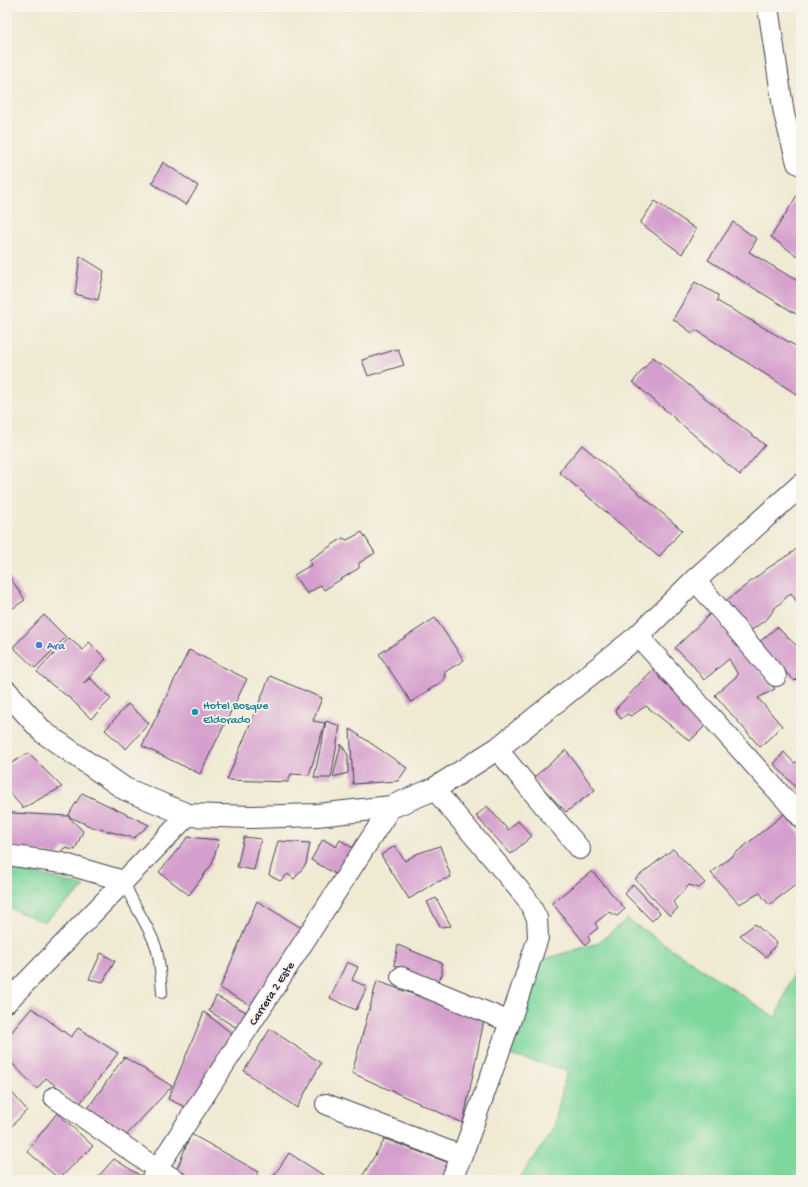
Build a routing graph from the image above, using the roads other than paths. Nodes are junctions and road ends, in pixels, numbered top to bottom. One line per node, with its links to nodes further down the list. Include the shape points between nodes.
1 (768, 7): 2 (street, via 784,114 797,163)
2 (801, 165)
3 (801, 485): 4 (main road)
4 (695, 580): 5 (main road); 6 (street)
5 (638, 636): 8 (main road); 12 (street)
6 (776, 676)
7 (7, 692): 11 (main road, via 43,732 125,789)
8 (497, 749): 9 (main road); 13 (street)
9 (434, 789): 10 (main road); 19 (street, via 527,899 537,918 538,938)
10 (391, 807): 11 (main road, via 317,815); 23 (street, Carrera 2 Este)
11 (188, 815): 15 (street)
12 (801, 817)
13 (580, 849)
14 (7, 856): 15 (street, via 62,863)
15 (124, 881): 17 (lane, via 156,948); 18 (street)
16 (400, 977): 19 (street)
17 (162, 993)
18 (7, 1002)
19 (510, 1022): 22 (street)
20 (54, 1097): 23 (street)
21 (326, 1104): 22 (street)
22 (462, 1156): 25 (street)
23 (154, 1174): 24 (street)
24 (176, 1180)
25 (451, 1180)

